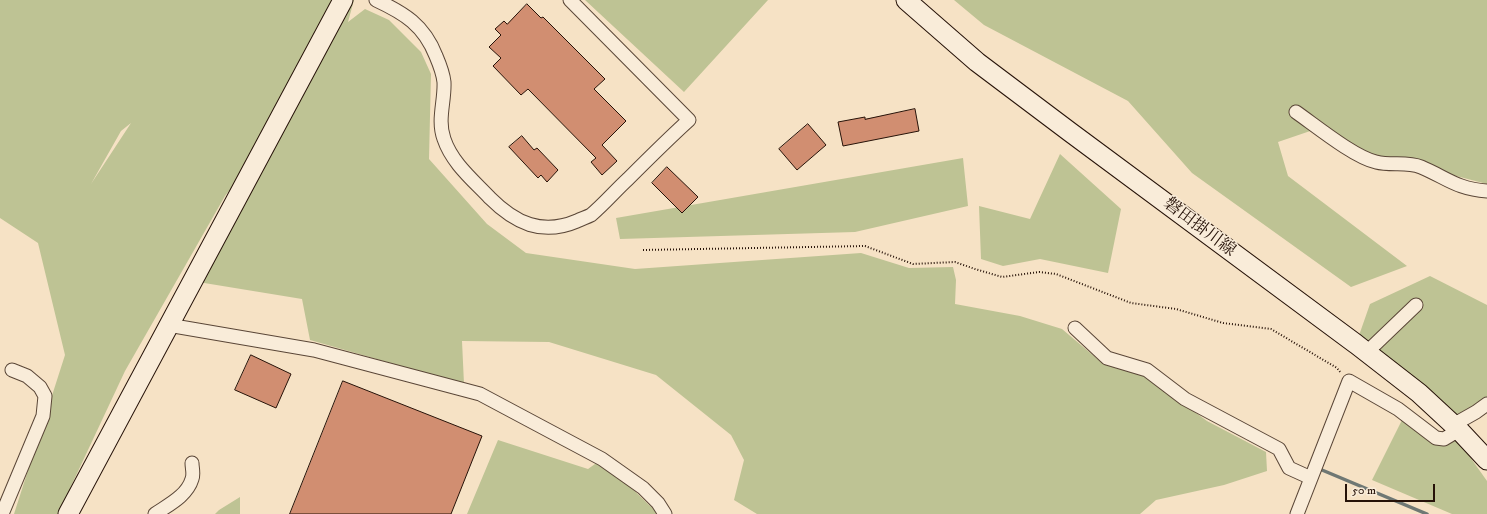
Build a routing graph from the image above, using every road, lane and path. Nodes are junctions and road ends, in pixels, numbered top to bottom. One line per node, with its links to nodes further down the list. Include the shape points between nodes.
1 (343, 0): 9 (main road)
2 (376, 0): 3 (street, via 399,11 420,27 431,42 444,82 443,137 456,162 501,208 526,224 550,228 565,226 590,215 688,120)
3 (570, 0)
4 (906, 0): 11 (main road, 磐田掛川線, via 990,71)
5 (1296, 112): 6 (street, via 1355,153 1376,162 1410,164 1458,186)
6 (1487, 191)
7 (643, 250): 13 (path, via 865,246 913,264 955,262 1002,277 1039,272 1056,274 1131,302 1176,309 1223,324 1271,329 1337,368)
8 (1416, 305): 11 (street)
9 (168, 326): 20 (main road); 22 (street, via 314,350 480,394 602,459 643,488)
10 (1075, 328): 18 (street, via 1107,358 1146,370 1185,399 1279,448 1289,468)
11 (1367, 352): 15 (main road, 磐田掛川線, via 1419,393)
12 (12, 370): 19 (street, via 27,376 40,387 45,396 43,416)
13 (1349, 381): 15 (street, via 1398,409 1436,438 1444,438); 18 (street)
14 (1487, 404): 15 (street)
15 (1456, 427): 16 (main road, 磐田掛川線)
16 (1487, 460)
17 (192, 463): 21 (street, via 193,478 188,489)
18 (1311, 478): 23 (street)
19 (2, 514)
20 (68, 514)
21 (155, 514)
22 (665, 514)
23 (1297, 514)

